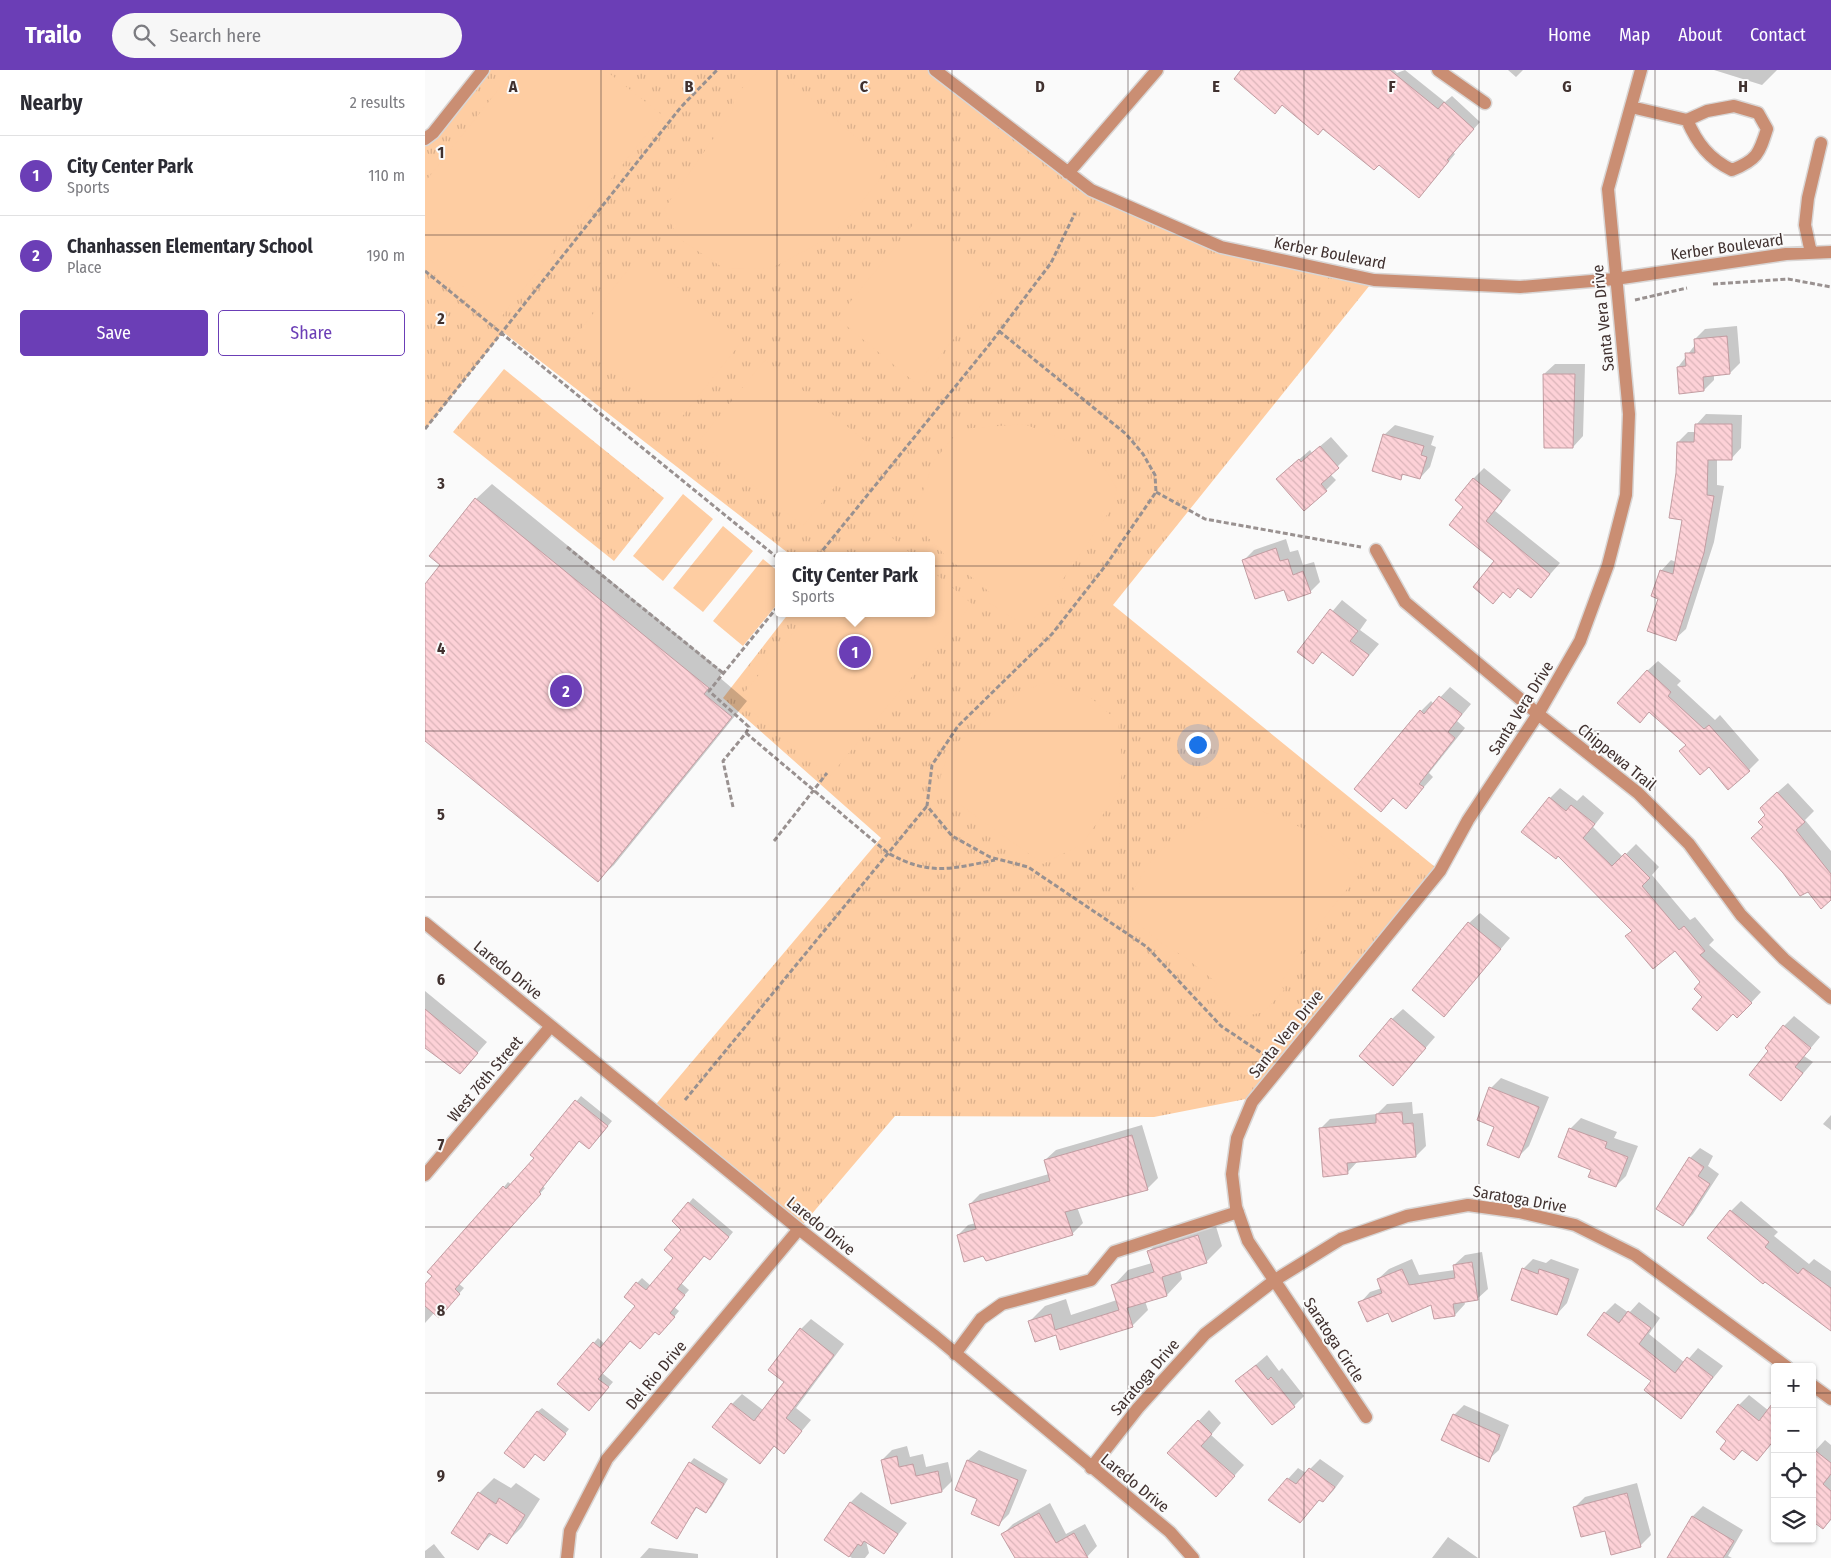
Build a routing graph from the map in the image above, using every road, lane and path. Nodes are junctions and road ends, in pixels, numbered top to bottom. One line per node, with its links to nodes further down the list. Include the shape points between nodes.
1 (483, 70): 10 (street)
2 (717, 70): 23 (path, via 681,107)
3 (935, 70): 12 (street, Kerber Boulevard)
4 (1157, 70): 12 (street)
5 (1438, 70): 7 (street)
6 (1641, 70): 8 (street, Santa Vera Drive)
7 (1485, 103)
8 (1631, 107): 9 (street); 17 (street, Santa Vera Drive, via 1608,189)
9 (1687, 120): 9 (street, via 1707,111 1734,106 1758,113 1767,129 1760,153 1732,170 1703,150)
10 (425, 139)
11 (1821, 144): 15 (street, via 1805,224)
12 (1068, 173): 17 (street, Kerber Boulevard, via 1091,190 1221,247 1373,280 1521,287)
13 (1075, 213): 22 (path, via 1051,263)
14 (1831, 252): 15 (street, Kerber Boulevard)
15 (1811, 253): 17 (street, Kerber Boulevard)
16 (425, 271): 23 (path)
17 (1615, 279): 21 (street, Santa Vera Drive)
18 (1709, 284): 20 (path, via 1788,279)
19 (1690, 287): 21 (path)
20 (1831, 287)
21 (1617, 304): 32 (street, Santa Vera Drive, via 1629,414 1626,495 1608,565 1580,641)
22 (999, 331): 25 (path, via 1126,434 1155,475); 28 (path)
23 (503, 332): 24 (path); 29 (path, via 567,388)
24 (426, 427)
25 (1156, 492): 27 (path, via 1205,518); 36 (path, via 1052,634 958,726 932,765)
26 (567, 547): 31 (path)
27 (1376, 550): 32 (street, Chippewa Trail, via 1405,602)
28 (821, 552)
29 (775, 556)
30 (775, 610): 31 (path)
31 (723, 673): 33 (path, via 709,691 746,722 749,726)
32 (1538, 714): 42 (street, Chippewa Trail, via 1638,793 1689,844 1741,915 1784,959); 44 (street, Santa Vera Drive, via 1468,820 1440,871)
33 (746, 733): 35 (path); 37 (path, via 723,761)
34 (827, 773): 35 (path)
35 (814, 790): 38 (path); 39 (path)
36 (927, 806): 39 (path); 40 (path, via 952,836)
37 (733, 807)
38 (774, 842)
39 (888, 853): 40 (path, via 907,864 937,870); 45 (path)
40 (997, 859): 44 (path, via 1028,867 1147,948 1221,1026)
41 (425, 923): 43 (street, Laredo Drive)
42 (1831, 998)
43 (551, 1026): 46 (street, West 76th Street); 48 (street, Laredo Drive)
44 (1281, 1065): 47 (street, Santa Vera Drive, via 1253,1102 1237,1138 1232,1174)
45 (685, 1100)
46 (425, 1175)
47 (1238, 1212): 49 (street, Santa Vera Drive, via 1249,1241); 50 (street, via 1114,1252 1091,1280 1002,1304 981,1319)
48 (799, 1229): 50 (street, Laredo Drive); 56 (street, Del Rio Drive, via 607,1459 570,1531)
49 (1275, 1280): 51 (street, Saratoga Drive, via 1341,1239 1407,1216 1467,1205 1519,1212 1575,1225 1635,1255); 54 (street, Saratoga Circle); 55 (street, Saratoga Drive, via 1205,1334)
50 (955, 1354): 55 (street, Laredo Drive)
51 (1782, 1363)
52 (1816, 1388): 53 (street)
53 (1831, 1399)
54 (1366, 1417)
55 (1091, 1468): 57 (street, Laredo Drive, via 1170,1532)
56 (567, 1558)
57 (1193, 1558)

